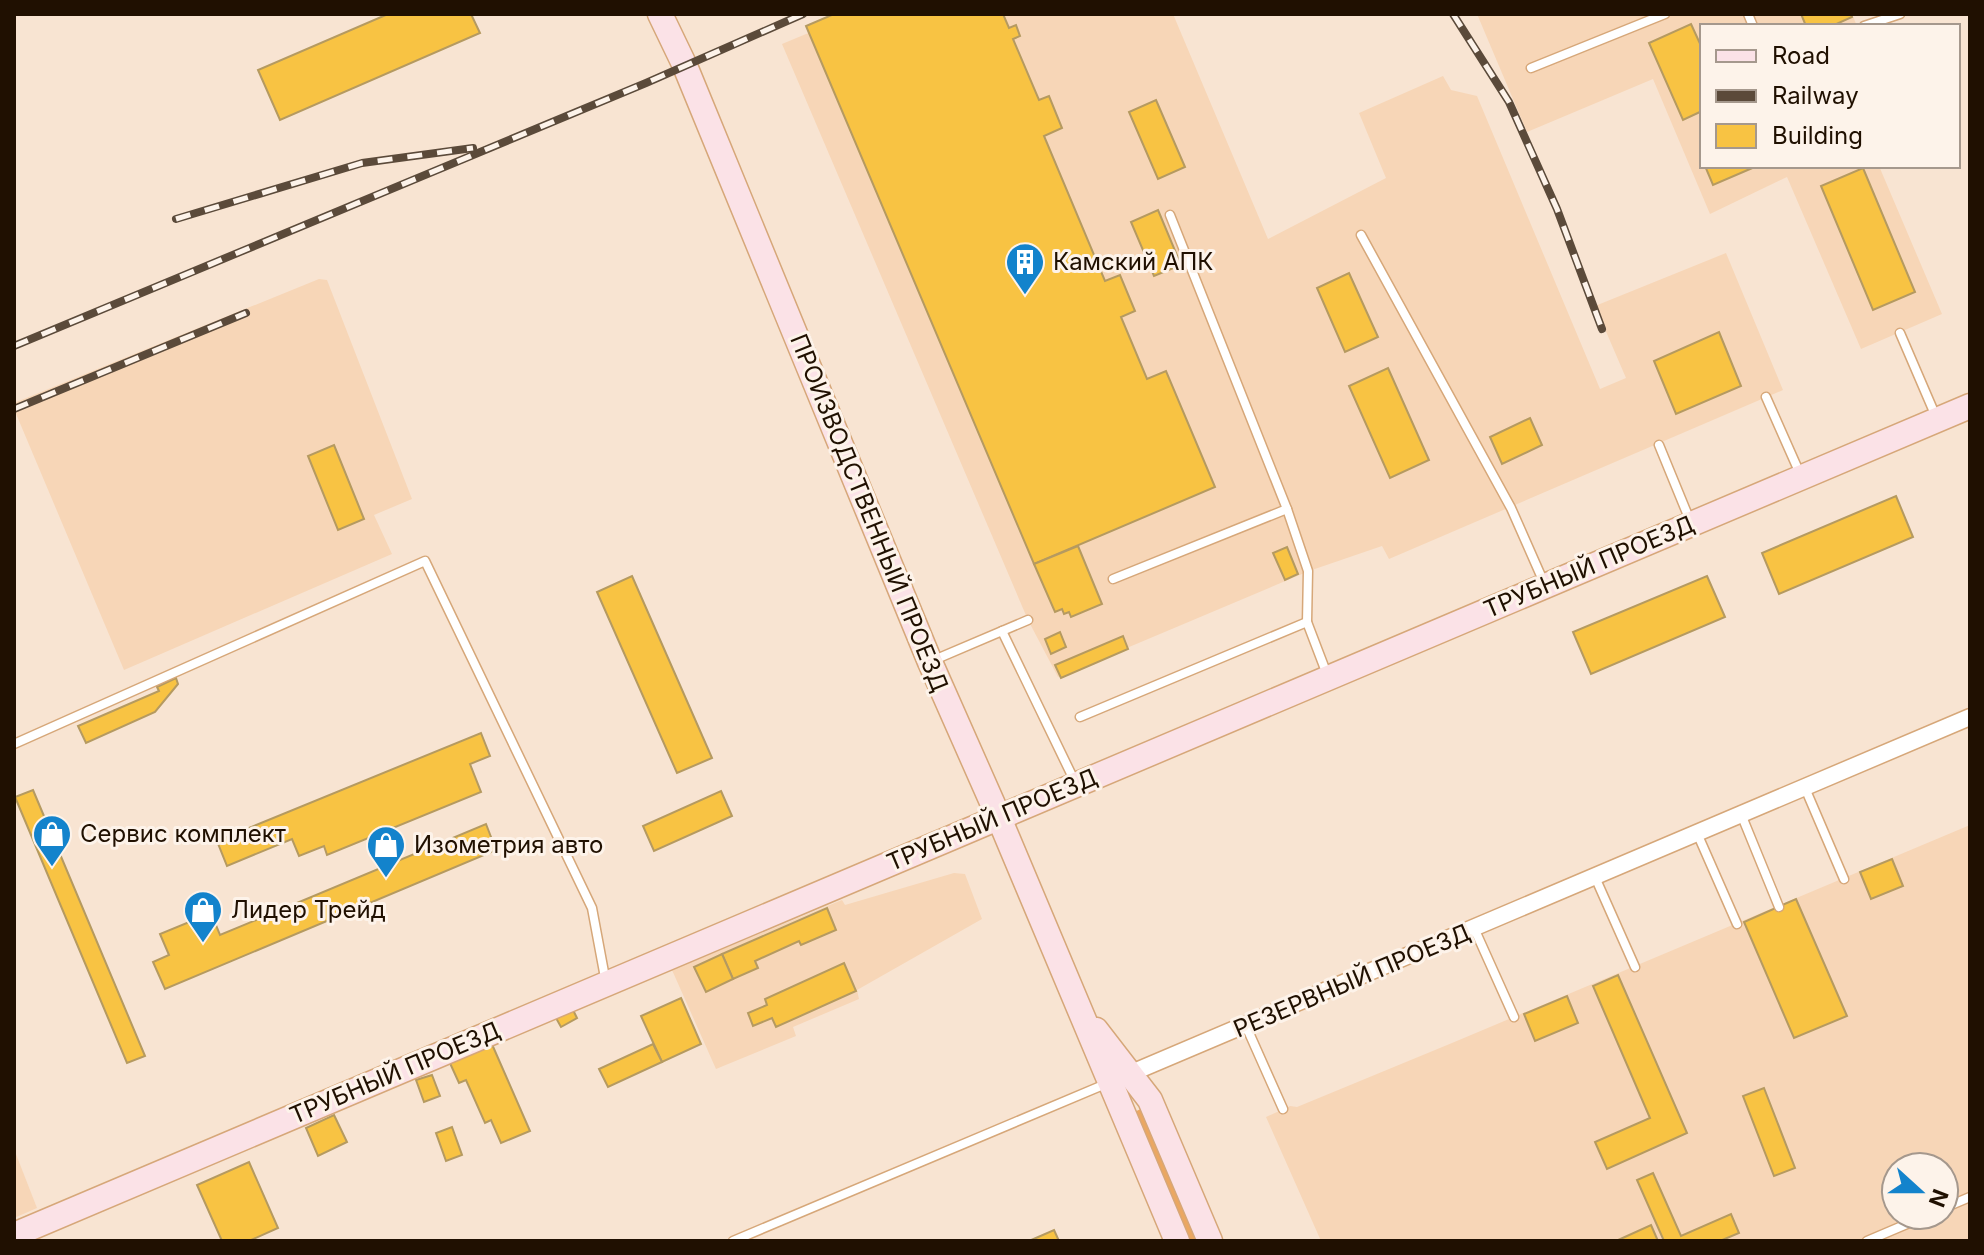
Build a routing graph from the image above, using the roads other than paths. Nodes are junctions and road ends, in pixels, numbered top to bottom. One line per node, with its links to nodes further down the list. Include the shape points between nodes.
1 (660, 14): 21 (street, ПРОИЗВОДСТВЕННЫЙ ПРОЕЗД)
2 (1665, 14): 5 (lane)
3 (1900, 14): 4 (lane)
4 (1870, 24)
5 (1531, 68)
6 (1170, 215): 14 (lane)
7 (1361, 235): 17 (lane, via 1511,508)
8 (1900, 333): 11 (lane)
9 (1766, 397): 13 (lane)
10 (1970, 406): 11 (street, ТРУБНЫЙ ПРОЕЗД)
11 (1937, 420): 13 (street, ТРУБНЫЙ ПРОЕЗД)
12 (1659, 445): 15 (lane)
13 (1802, 477): 15 (street, ТРУБНЫЙ ПРОЕЗД)
14 (1287, 509): 16 (lane); 19 (lane, via 1308,571)
15 (1692, 524): 17 (street, ТРУБНЫЙ ПРОЕЗД)
16 (1113, 579)
17 (1545, 586): 22 (street, ТРУБНЫЙ ПРОЕЗД)
18 (1028, 620): 20 (lane)
19 (1307, 622): 22 (lane); 23 (lane)
20 (1002, 631): 21 (lane); 26 (lane)
21 (930, 662): 29 (street, ПРОИЗВОДСТВЕННЫЙ ПРОЕЗД)
22 (1328, 678): 26 (street, ТРУБНЫЙ ПРОЕЗД)
23 (1080, 717)
24 (1970, 717): 27 (street, РЕЗЕРВНЫЙ ПРОЕЗД)
25 (14, 744): 37 (lane, via 425,561 592,908)
26 (1077, 784): 29 (street, ТРУБНЫЙ ПРОЕЗД)
27 (1805, 787): 28 (street, РЕЗЕРВНЫЙ ПРОЕЗД); 32 (lane)
28 (1741, 814): 30 (street, РЕЗЕРВНЫЙ ПРОЕЗД); 33 (lane)
29 (999, 818): 37 (street, ТРУБНЫЙ ПРОЕЗД); 40 (street, ПРОИЗВОДСТВЕННЫЙ ПРОЕЗД, via 1081,1011)
30 (1697, 833): 31 (street, РЕЗЕРВНЫЙ ПРОЕЗД); 34 (lane)
31 (1595, 877): 35 (street, РЕЗЕРВНЫЙ ПРОЕЗД); 36 (lane)
32 (1844, 879)
33 (1779, 907)
34 (1737, 924)
35 (1474, 928): 38 (lane); 39 (street, РЕЗЕРВНЫЙ ПРОЕЗД)
36 (1635, 967)
37 (606, 984): 43 (street, ТРУБНЫЙ ПРОЕЗД)
38 (1514, 1017)
39 (1246, 1026): 40 (street, РЕЗЕРВНЫЙ ПРОЕЗД); 41 (lane)
40 (1120, 1078): 44 (lane, РЕЗЕРВНЫЙ ПРОЕЗД); 45 (street, ПРОИЗВОДСТВЕННЫЙ ПРОЕЗД); 46 (street, ПРОИЗВОДСТВЕННЫЙ ПРОЕЗД, via 1150,1100)
41 (1283, 1109)
42 (1890, 1231): 47 (lane)
43 (14, 1235)
44 (733, 1241)
45 (1177, 1241)
46 (1210, 1241)
47 (1867, 1241)

